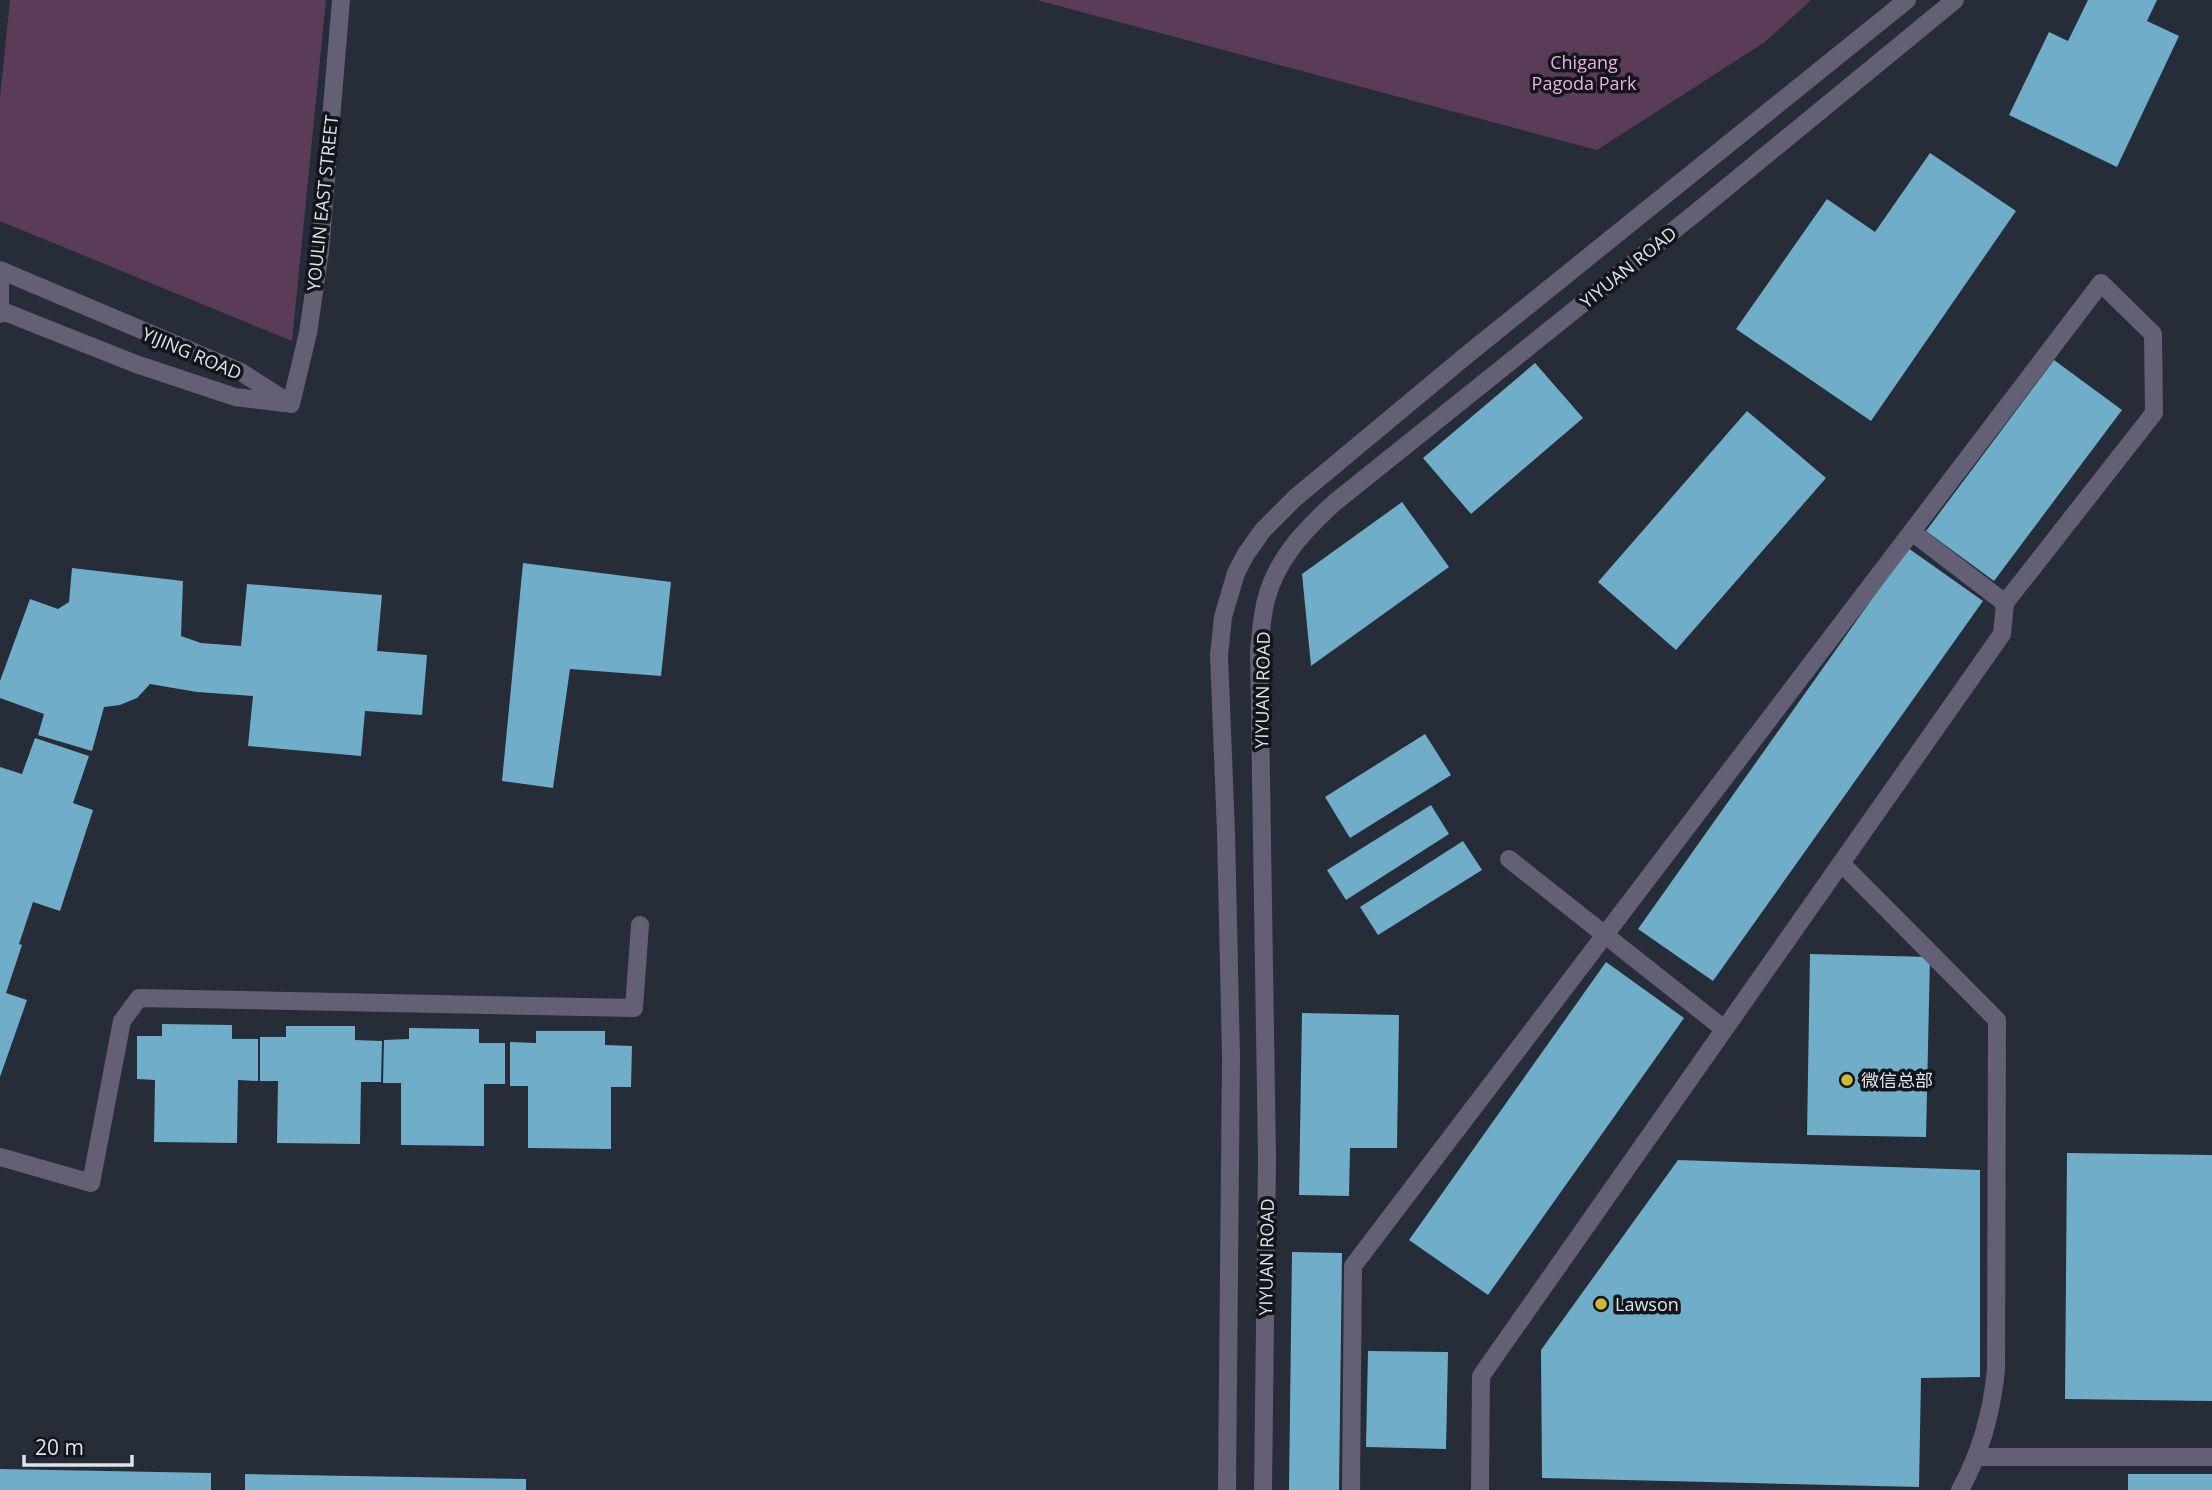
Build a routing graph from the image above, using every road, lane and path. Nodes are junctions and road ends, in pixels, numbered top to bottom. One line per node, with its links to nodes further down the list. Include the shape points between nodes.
1 (341, 0): 7 (street, YOULIN EAST STREET, via 320,251)
2 (1907, 0): 18 (street, YIYUAN ROAD, via 1303,491 1263,530 1236,573 1223,617 1219,654 1231,1056)
3 (1955, 0): 19 (street, YIYUAN ROAD, via 1334,503 1292,544 1278,568 1266,600 1259,649 1267,1158)
4 (0, 270): 7 (street, YIJING ROAD, via 241,372)
5 (0, 285): 6 (street)
6 (0, 311): 7 (street, YIJING ROAD, via 235,397)
7 (291, 404)
8 (1912, 532): 9 (street); 9 (street, via 2101,283 2153,334 2154,413); 13 (street)
9 (2005, 603): 11 (street, via 2002,634)
10 (1509, 859): 13 (street)
11 (1841, 863): 14 (street); 16 (street, via 1997,1020 1996,1370)
12 (640, 925): 15 (street, via 634,1008 139,998 122,1021 91,1184)
13 (1604, 936): 14 (street); 20 (street, via 1353,1266)
14 (1724, 1029): 21 (street, via 1481,1376)
15 (0, 1157)
16 (1976, 1457): 17 (street); 22 (street)
17 (2212, 1457)
18 (1227, 1490)
19 (1263, 1490)
20 (1351, 1490)
21 (1480, 1490)
22 (1960, 1490)

